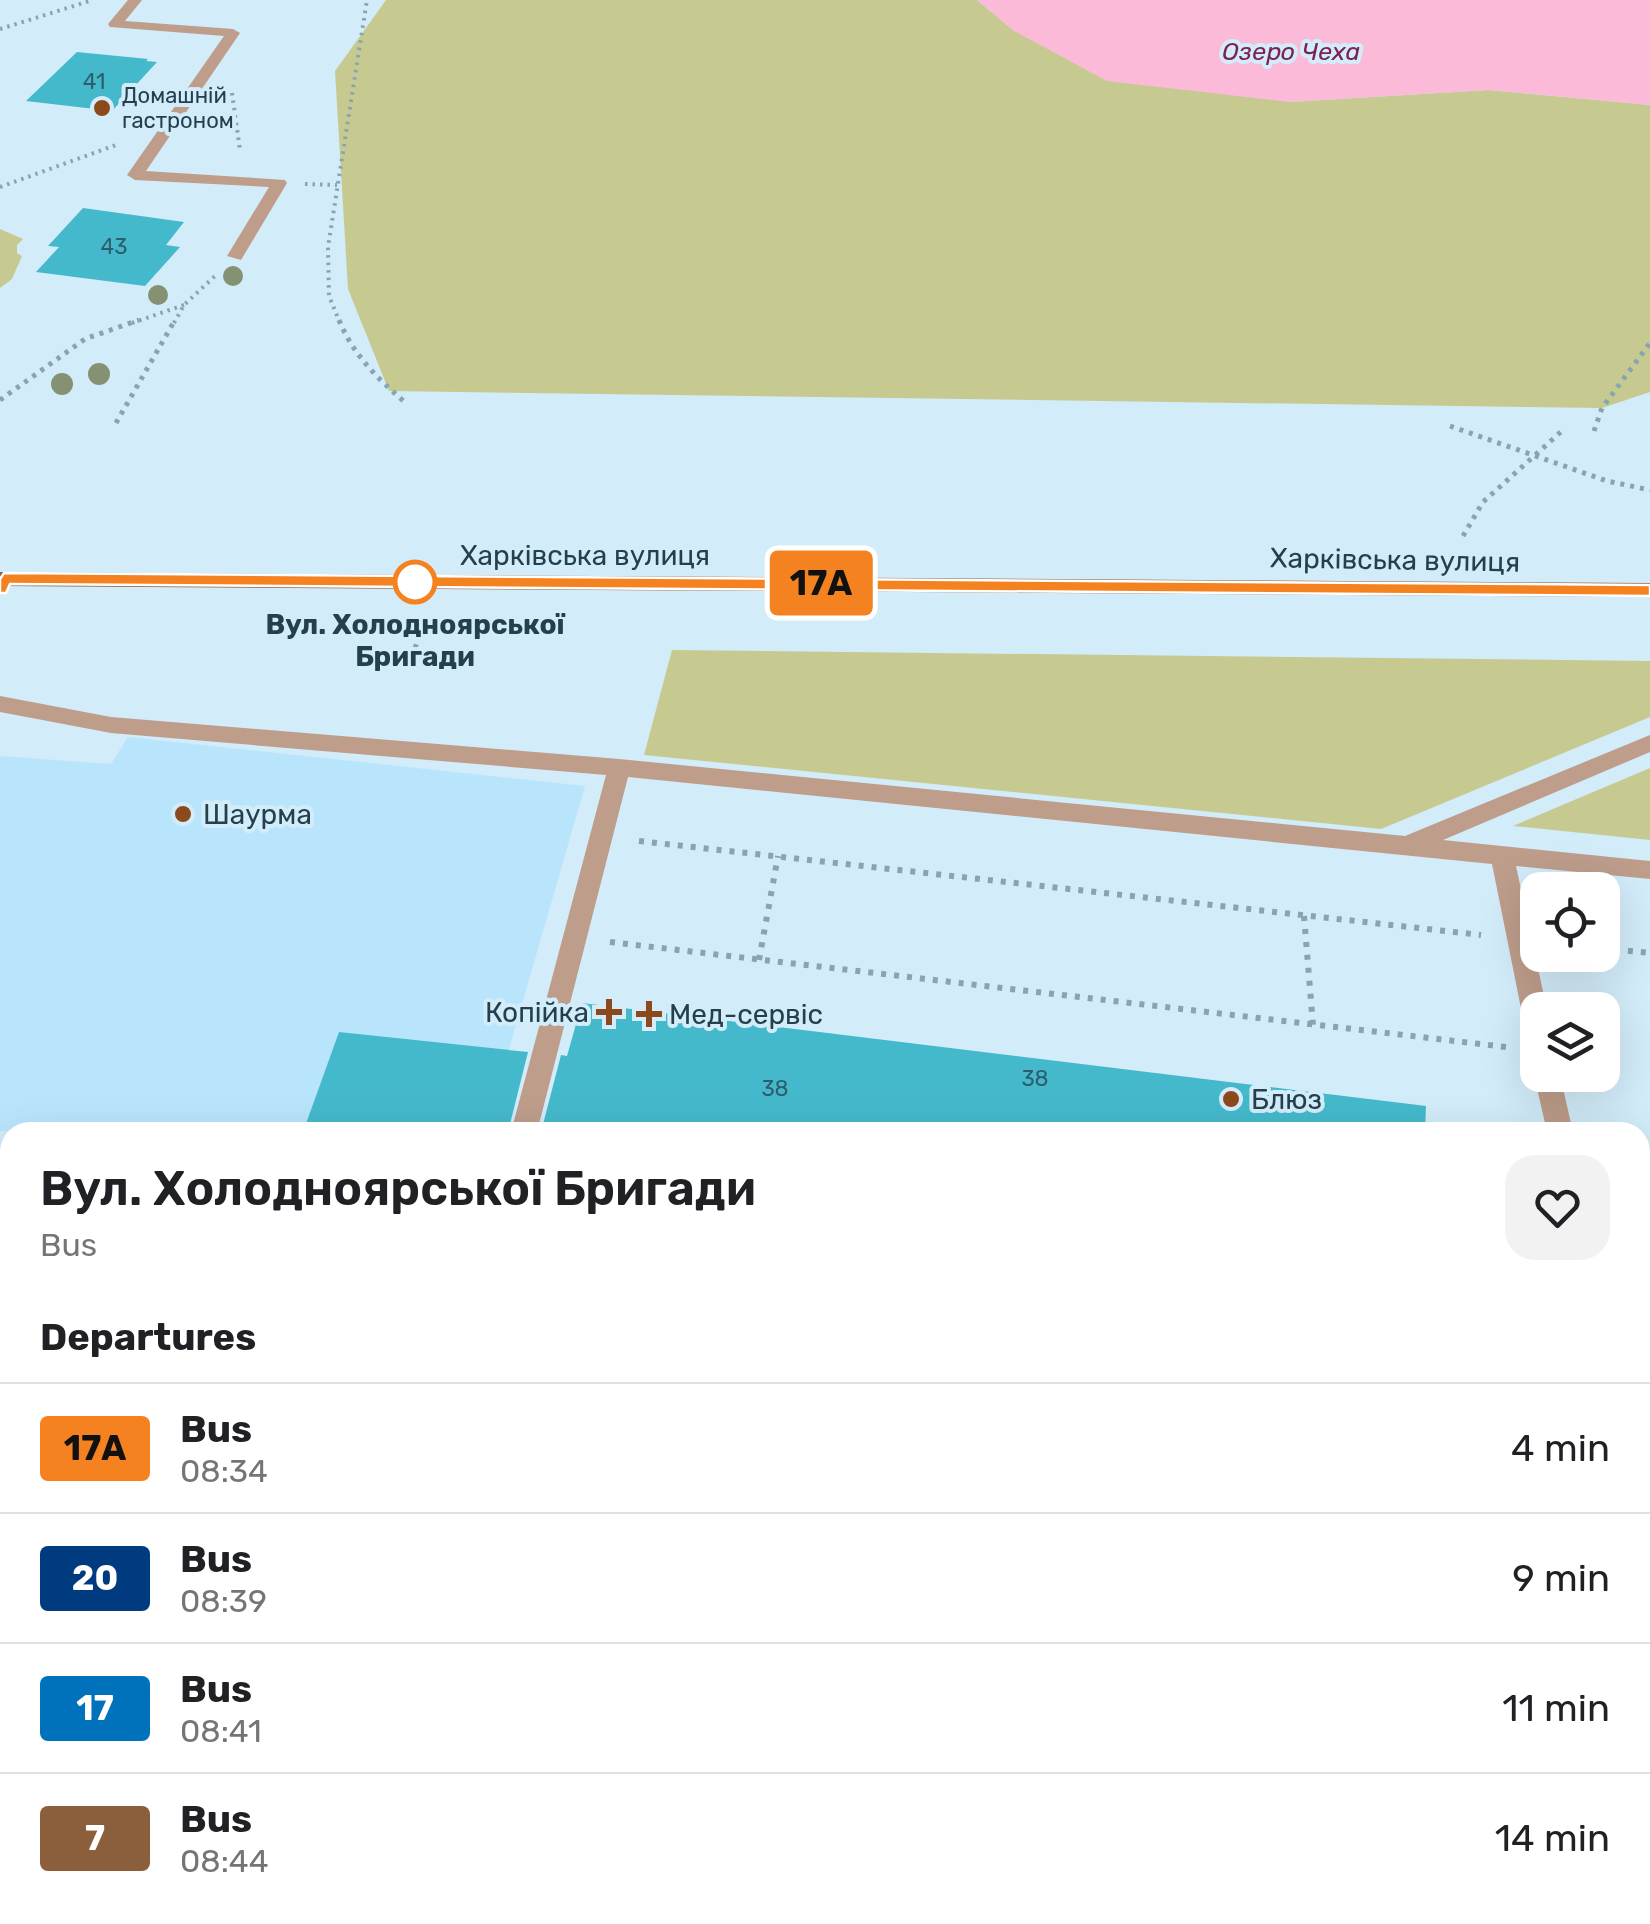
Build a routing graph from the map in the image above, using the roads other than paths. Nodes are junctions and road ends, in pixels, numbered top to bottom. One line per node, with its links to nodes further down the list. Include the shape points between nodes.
1 (135, 0): 2 (lane, via 115,24 233,34 135,175 279,183)
2 (235, 256)
3 (0, 579): 4 (main road, Харківська вулиця)
4 (1650, 590)
5 (0, 704): 7 (lane, via 111,725)
6 (1650, 743): 8 (lane)
7 (619, 768): 8 (lane); 13 (lane)
8 (1409, 845): 9 (lane)
9 (1502, 854): 10 (lane); 11 (lane)
10 (1650, 870)
11 (1530, 992)
12 (1552, 1092): 14 (lane)
13 (526, 1122)
14 (1558, 1122)

